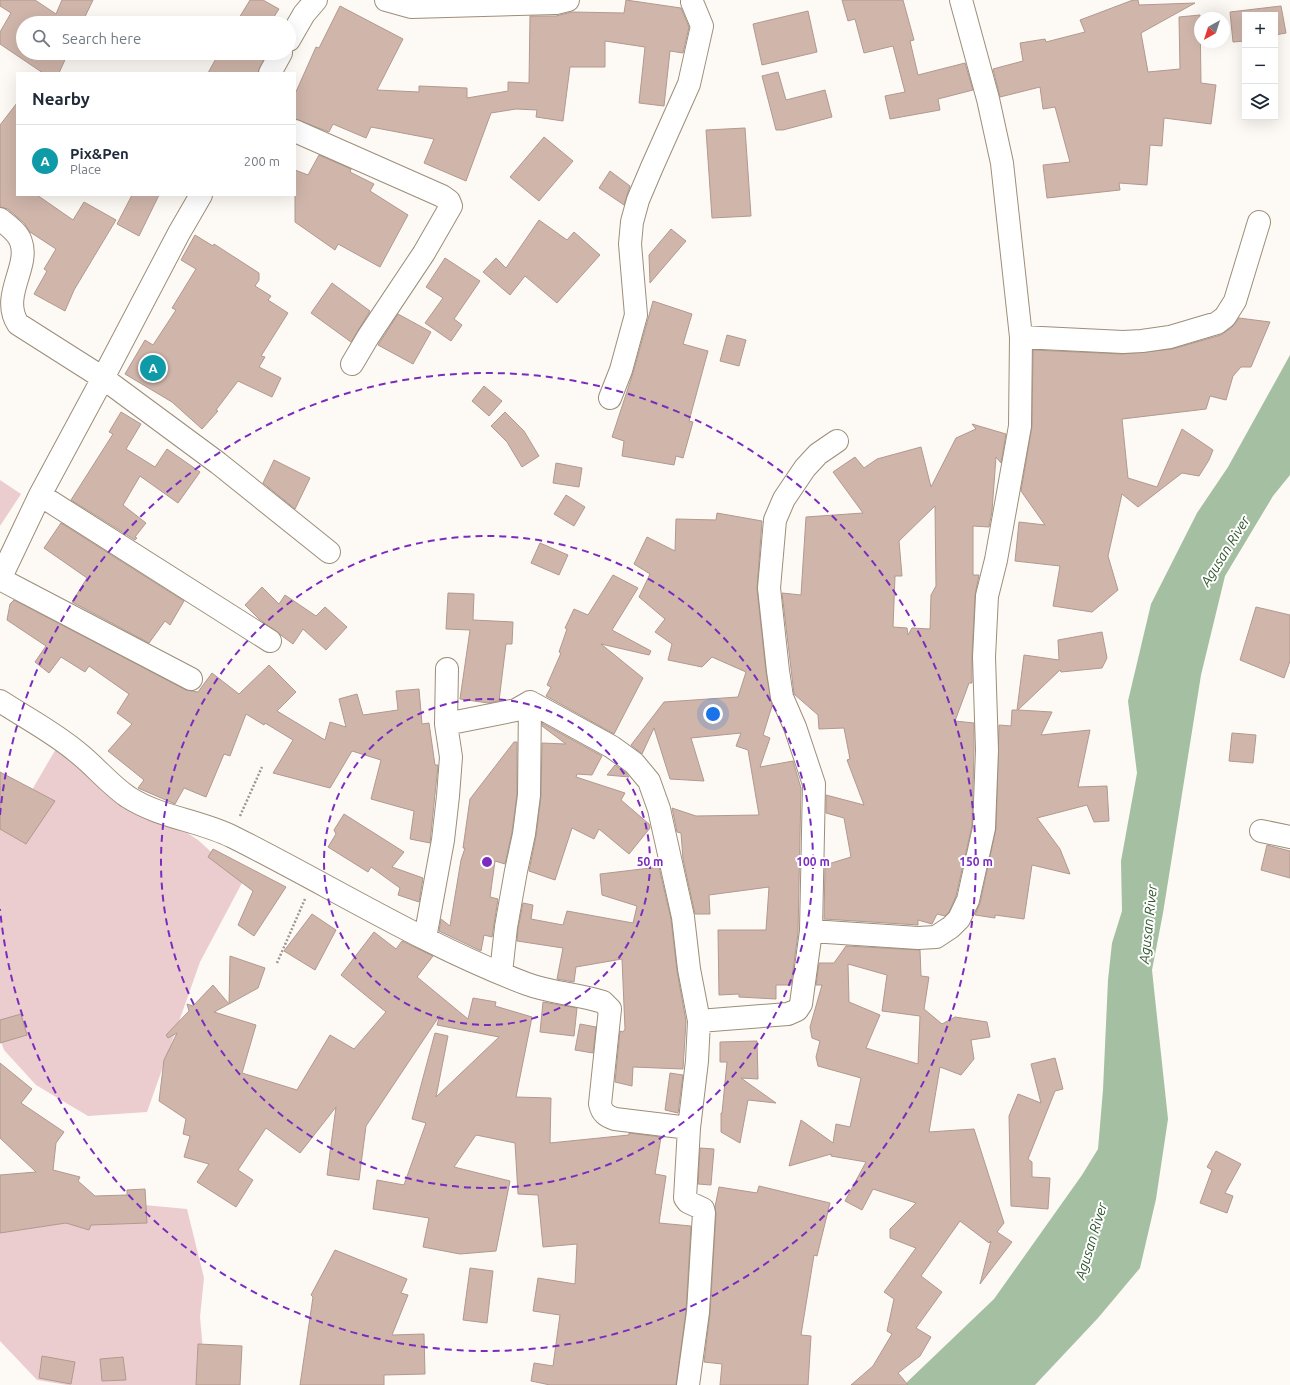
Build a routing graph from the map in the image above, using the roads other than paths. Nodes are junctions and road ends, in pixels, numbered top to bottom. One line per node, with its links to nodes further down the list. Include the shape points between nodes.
1 (316, 0): 7 (street)
2 (386, 0): 6 (street)
3 (568, 0): 6 (street, via 556,3)
4 (962, 0): 14 (street, via 1002,163)
5 (694, 1): 17 (street, via 702,26 689,84 649,173 632,222 630,244 636,315 621,370)
6 (414, 3)
7 (296, 28)
8 (277, 60): 9 (street)
9 (271, 72)
10 (296, 131): 15 (street, via 442,196 451,206 424,253)
11 (200, 196): 16 (street)
12 (0, 219): 16 (street, via 15,232 21,242 22,255 12,299 14,318 18,324)
13 (1259, 222): 14 (street, via 1235,301 1225,317 1217,323 1170,337 1142,341)
14 (1021, 337): 30 (street, via 1020,426 987,596 984,657 987,750 984,828 968,900 960,919 951,928 936,936 918,938)
15 (352, 364)
16 (103, 378): 19 (street); 20 (street, via 218,463)
17 (610, 398)
18 (837, 441): 30 (street, via 818,454 805,468 784,499 775,520 769,588 782,697 814,784)
19 (40, 495): 21 (street); 22 (street)
20 (329, 552)
21 (0, 579): 24 (street)
22 (270, 641)
23 (447, 669): 27 (street)
24 (191, 679)
25 (0, 701): 31 (street, via 78,752 128,797 173,818 231,836)
26 (530, 702): 27 (street, via 516,710); 32 (street, via 529,795); 33 (street, via 618,750 634,763 649,781 659,809 683,917)
27 (446, 724): 31 (street, via 451,758 448,796 443,840)
28 (1261, 831): 29 (street)
29 (1290, 837)
30 (811, 931): 33 (street, via 801,1004 797,1010 788,1014)
31 (425, 938): 32 (street)
32 (501, 973): 34 (street, via 529,985 590,998 608,1006 610,1018 600,1104 607,1116)
33 (699, 1021): 34 (street)
34 (689, 1128): 35 (street, via 685,1198 703,1209 704,1213 698,1312)
35 (688, 1385)

